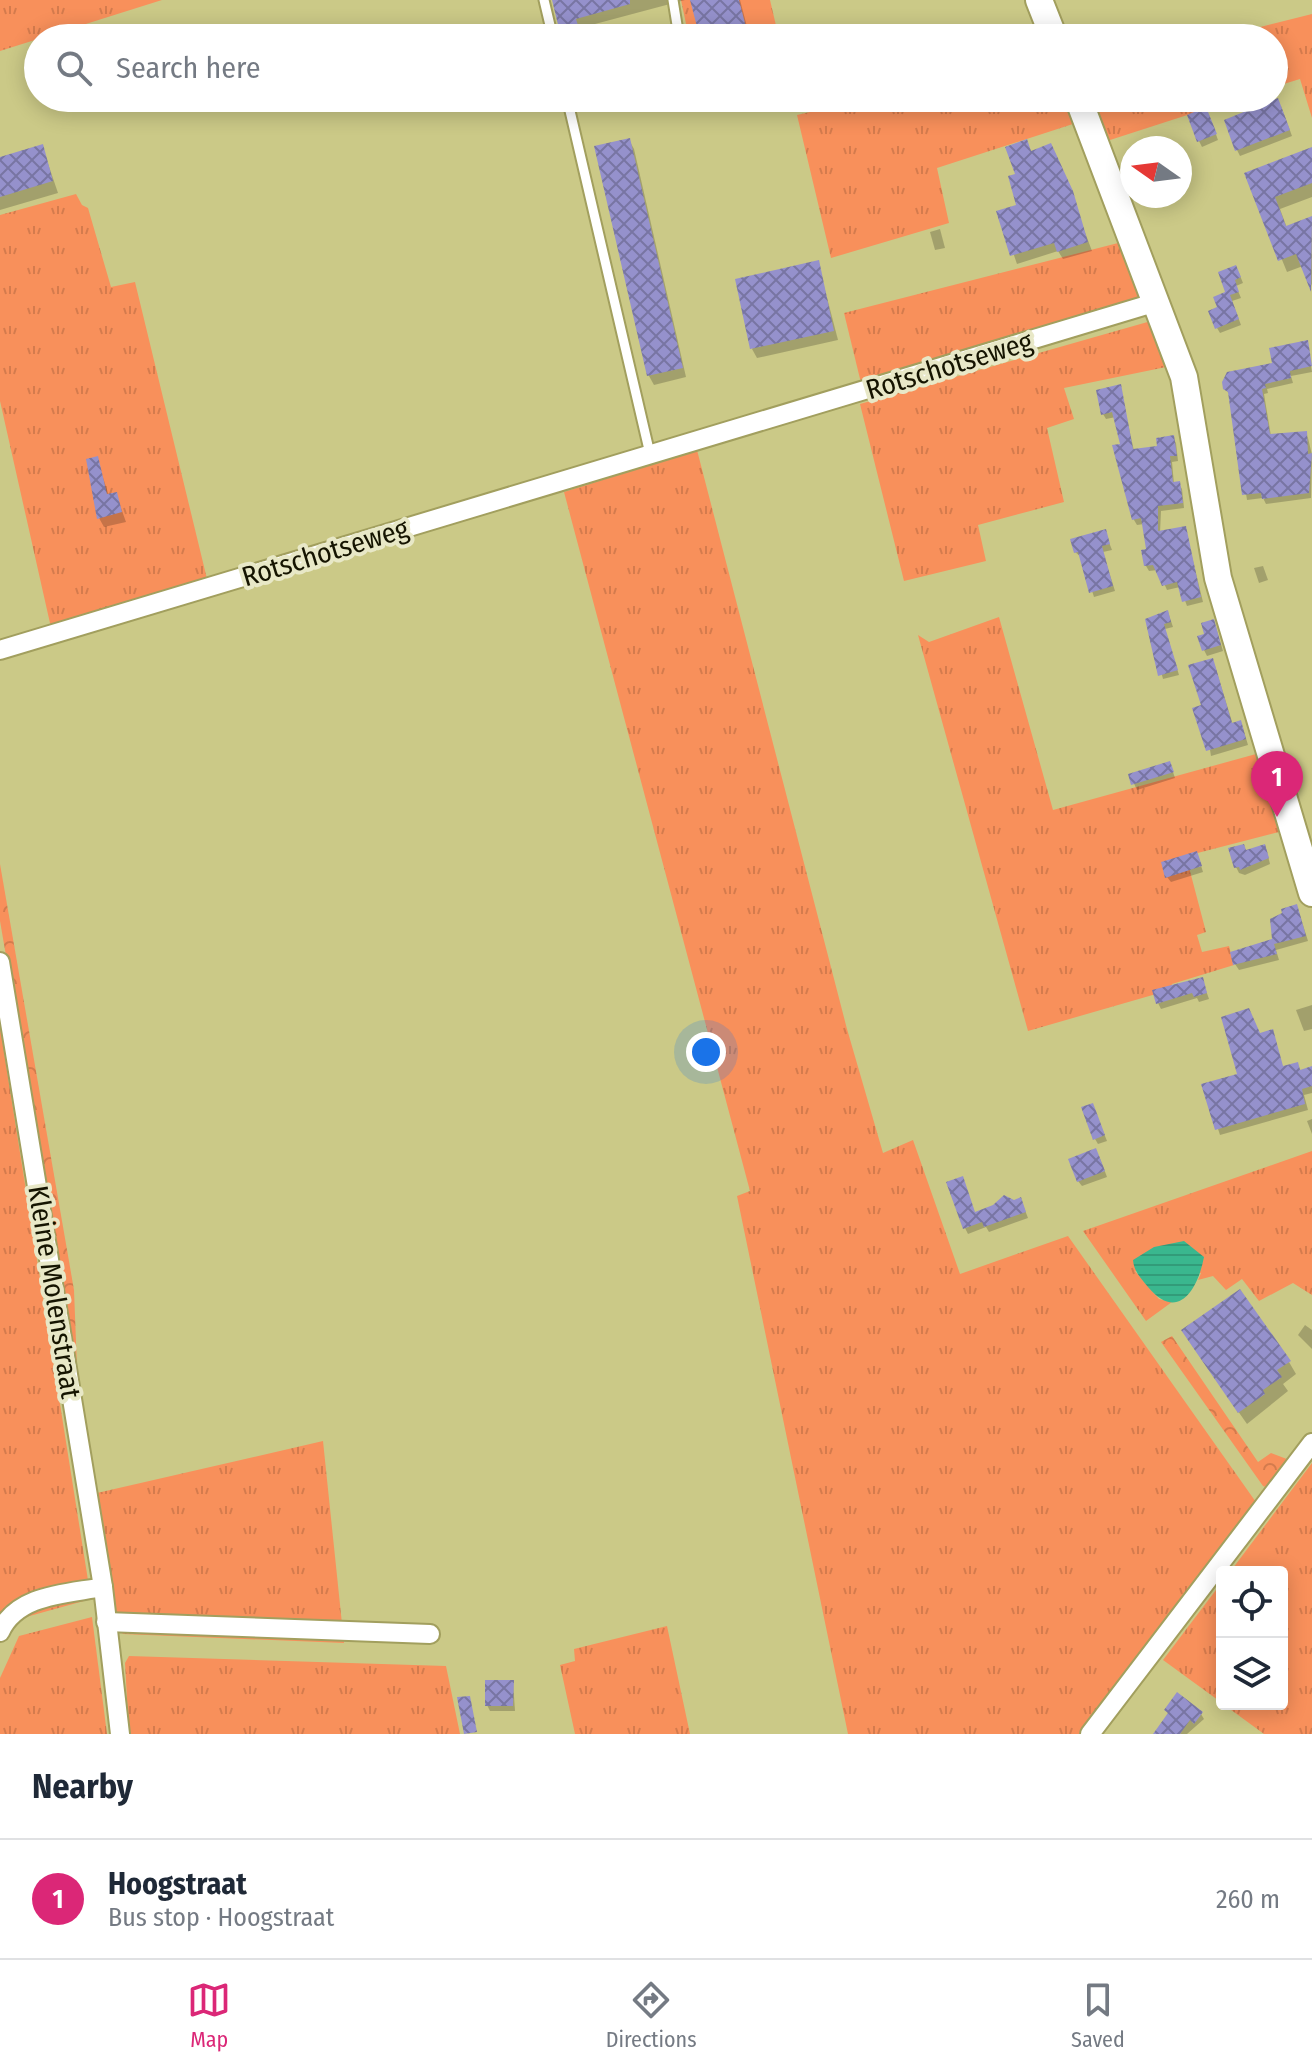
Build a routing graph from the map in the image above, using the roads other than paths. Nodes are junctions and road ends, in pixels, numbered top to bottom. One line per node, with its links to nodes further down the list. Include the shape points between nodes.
1 (544, 0): 4 (lane)
2 (673, 0): 5 (lane)
3 (1039, 0): 6 (street)
4 (550, 24)
5 (677, 24)
6 (1048, 24)
7 (570, 112): 10 (lane)
8 (1083, 112): 9 (street)
9 (1157, 302): 10 (street, Rotschotseweg); 12 (street, via 1189,395 1218,578)
10 (650, 454): 11 (street, Rotschotseweg)
11 (0, 650)
12 (1312, 893)
13 (0, 962): 15 (street, Kleine Molenstraat)
14 (1312, 1443): 20 (street)
15 (103, 1587): 16 (street, Kleine Molenstraat); 17 (street, via 28,1602)
16 (106, 1622): 18 (street); 19 (street, Kleine Molenstraat)
17 (0, 1632)
18 (430, 1634)
19 (120, 1734)
20 (1090, 1734)

